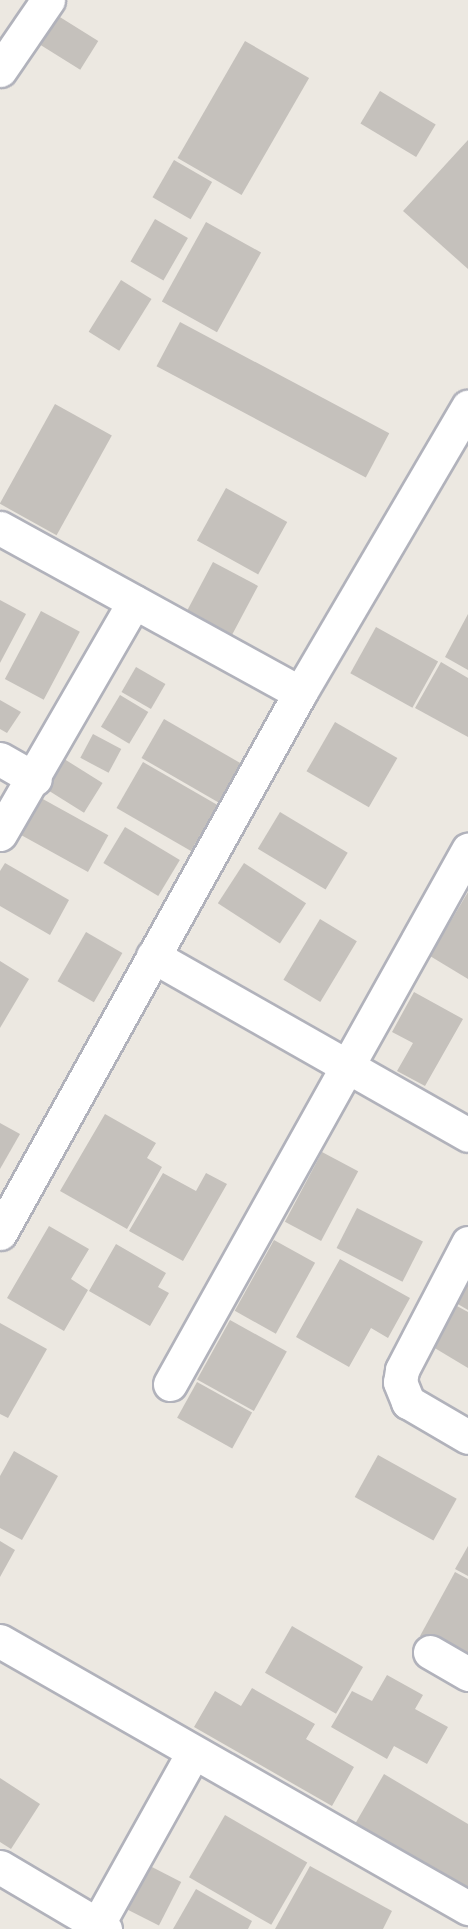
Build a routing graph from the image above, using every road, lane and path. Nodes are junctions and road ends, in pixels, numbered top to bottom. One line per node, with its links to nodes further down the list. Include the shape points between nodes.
1 (48, 0): 2 (street)
2 (0, 70)
3 (468, 407): 6 (street)
4 (0, 528): 5 (street)
5 (134, 602): 6 (street); 8 (street)
6 (300, 693): 11 (street)
7 (0, 759): 8 (street)
8 (34, 779): 9 (street)
9 (0, 834)
10 (468, 850): 12 (street)
11 (153, 956): 12 (street); 14 (street)
12 (350, 1067): 13 (street); 16 (street)
13 (468, 1135)
14 (0, 1233)
15 (468, 1243): 17 (street, via 402,1370 400,1382 408,1402)
16 (170, 1383)
17 (468, 1437)
18 (0, 1641): 21 (street)
19 (430, 1652): 20 (street)
20 (468, 1674)
21 (193, 1753): 23 (street, via 395,1862); 24 (street)
22 (0, 1867): 24 (street)
23 (468, 1908)
24 (99, 1928)

